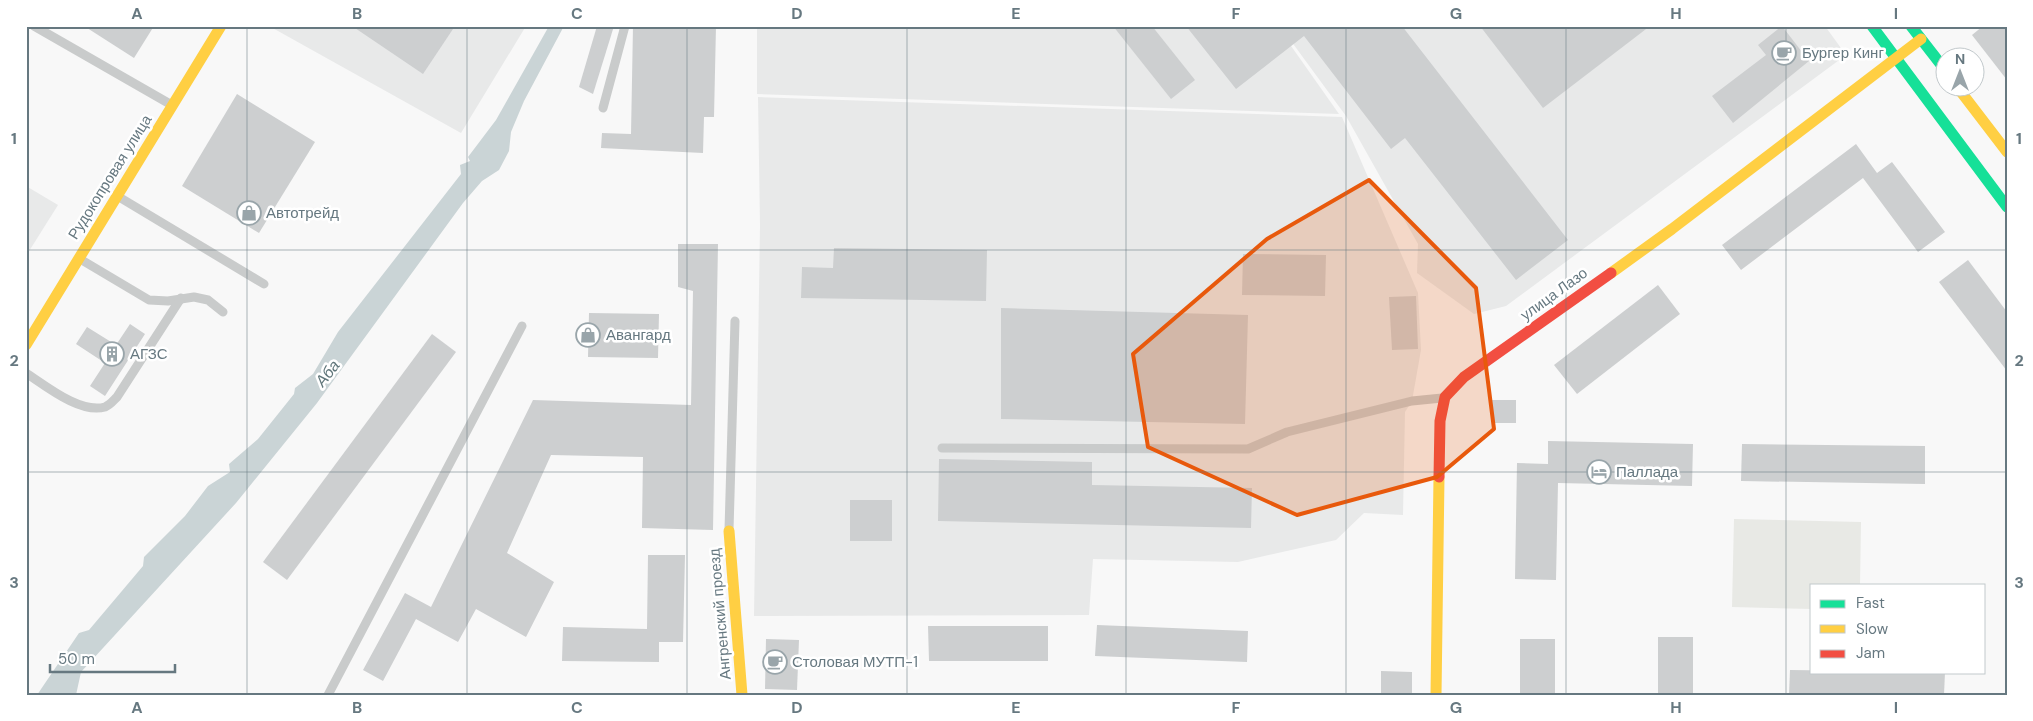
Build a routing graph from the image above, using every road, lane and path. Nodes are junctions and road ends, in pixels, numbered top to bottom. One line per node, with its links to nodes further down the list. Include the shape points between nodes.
1 (34, 26): 10 (lane)
2 (221, 26): 10 (street, Рудокопровая улица)
3 (624, 26): 11 (lane)
4 (1872, 26): 8 (street)
5 (1911, 26): 6 (street)
6 (1921, 39): 7 (street); 8 (street, улица Лазо)
7 (1936, 58)
8 (1897, 59): 14 (street); 23 (street, улица Лазо, via 1672,228 1464,377)
9 (1966, 98): 12 (street)
10 (173, 105): 13 (street, Рудокопровая улица)
11 (604, 108)
12 (2007, 152)
13 (116, 196): 15 (street, Рудокопровая улица); 16 (lane)
14 (2007, 207)
15 (78, 258): 17 (lane, via 150,300); 21 (street, Рудокопровая улица)
16 (264, 284)
17 (182, 298): 18 (lane, via 208,300); 22 (lane, via 117,397 107,406 96,408 73,402)
18 (223, 312)
19 (735, 321): 25 (lane)
20 (522, 326): 26 (lane)
21 (26, 345)
22 (26, 373)
23 (1445, 398): 24 (lane, via 1412,401 1287,432 1248,449); 28 (street, via 1440,421)
24 (942, 448)
25 (729, 531): 27 (street, Ангренский проезд)
26 (328, 695)
27 (742, 695)
28 (1436, 695)

